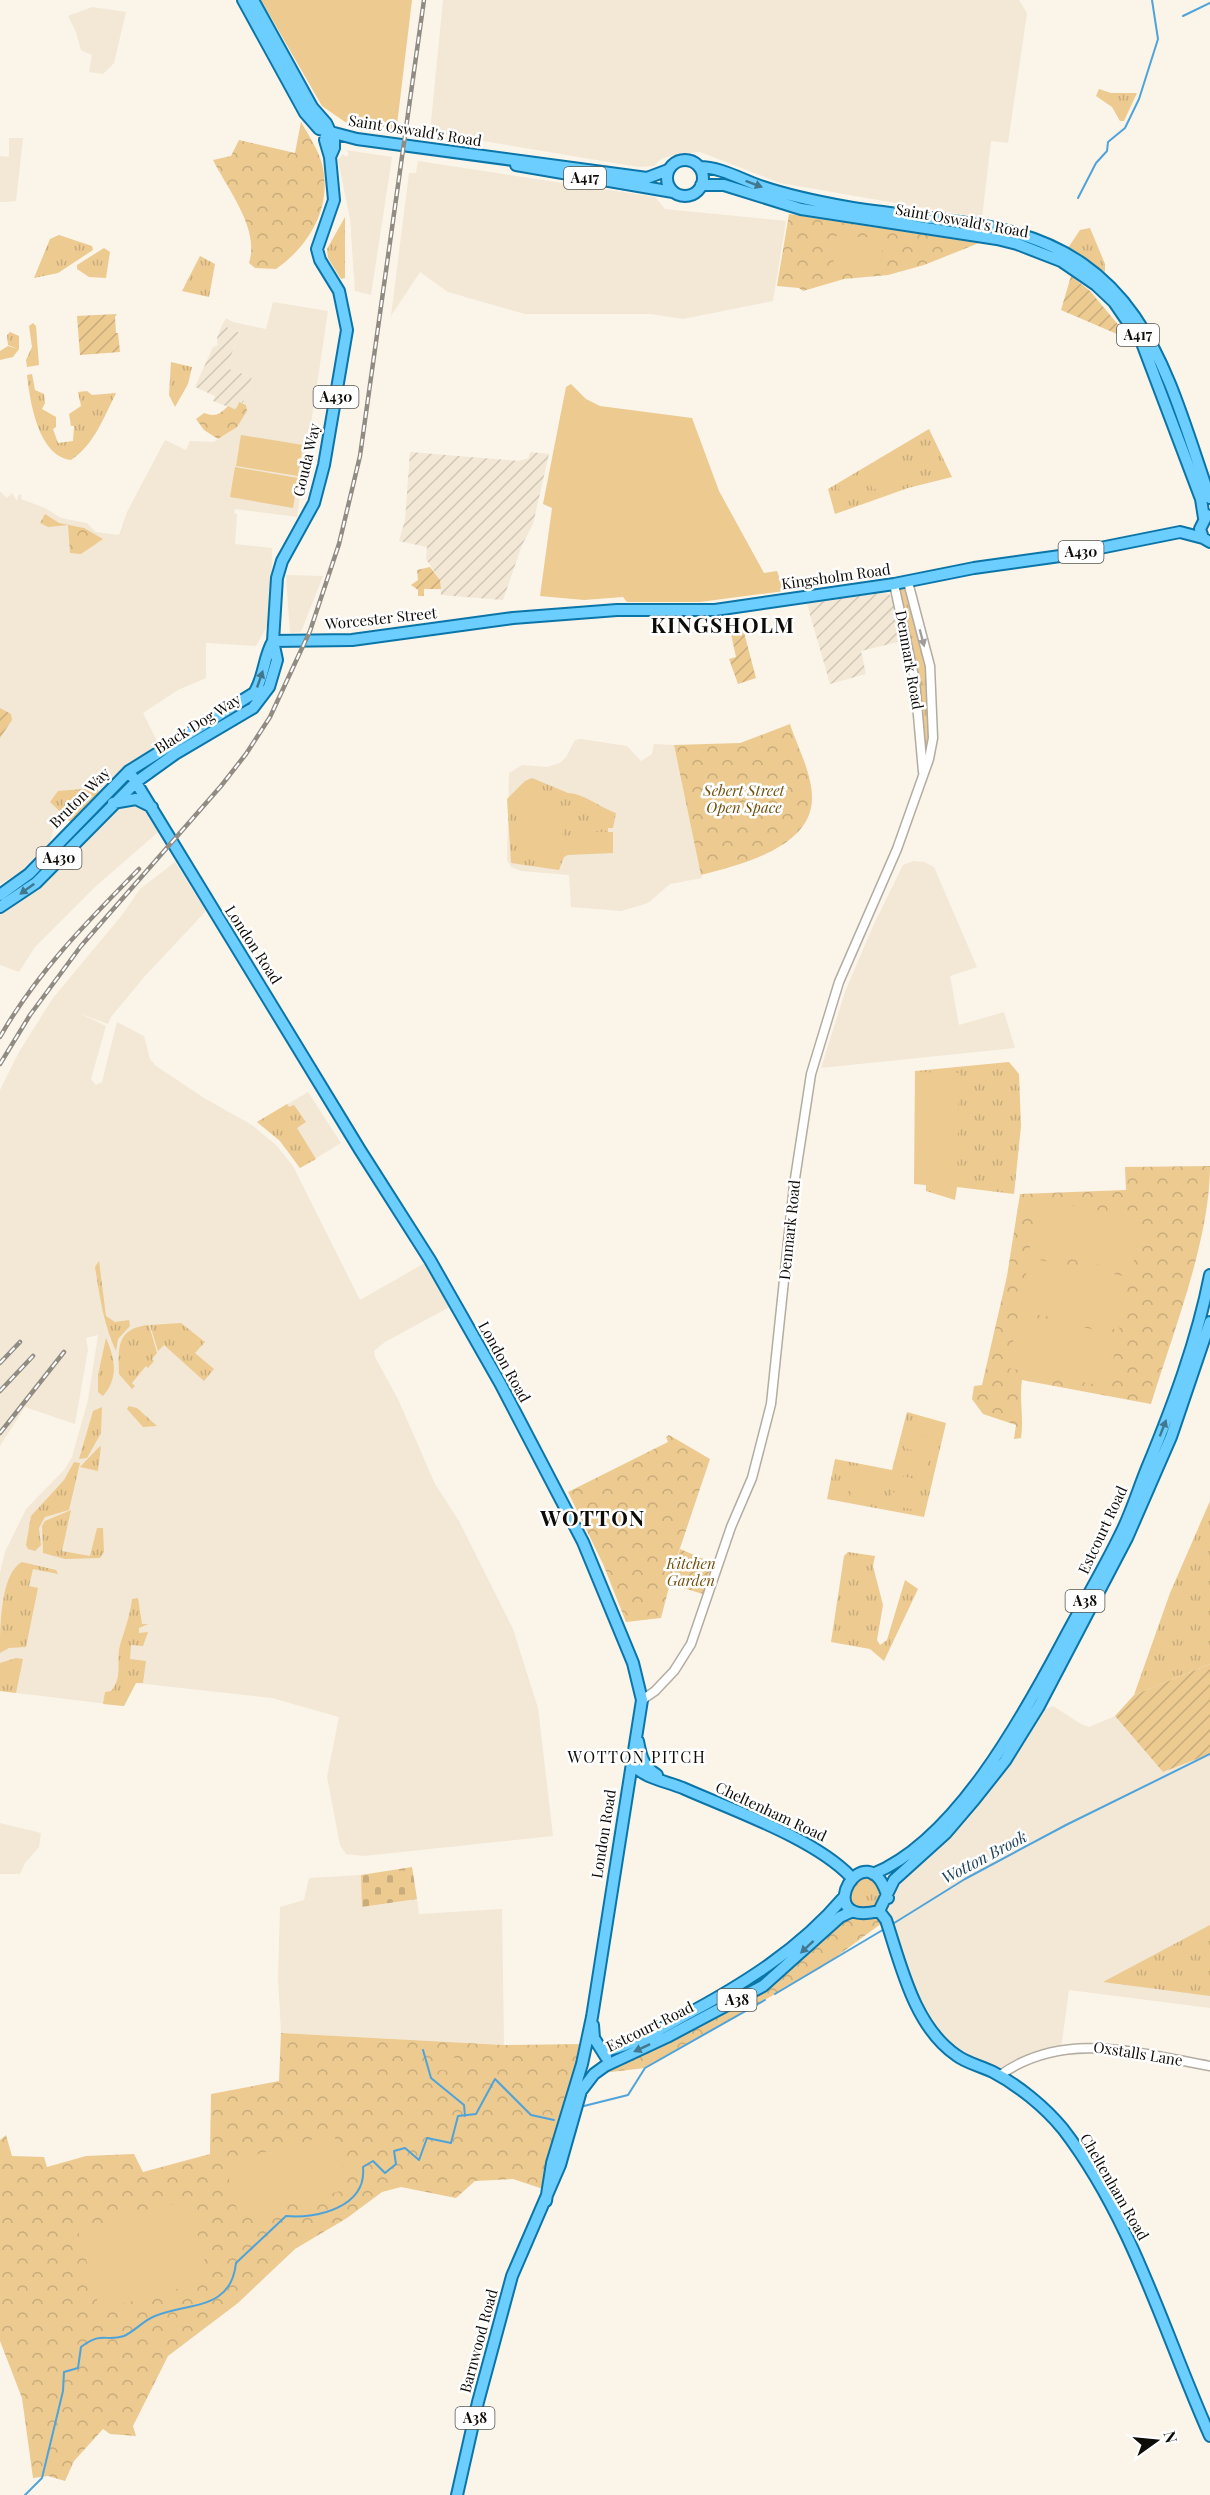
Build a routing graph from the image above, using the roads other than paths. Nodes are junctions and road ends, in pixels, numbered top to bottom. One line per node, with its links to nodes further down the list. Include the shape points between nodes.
1 (243, 0): 3 (main road, Saint Oswald's Road / A417, via 310,121 318,129)
2 (253, 0): 3 (main road, Saint Oswald's Road)
3 (327, 130): 4 (main road, Saint Oswald's Road / A417, via 357,139); 16 (main road, Gouda Way / A430, via 334,200 317,249 339,291 347,330 314,503 282,561 277,578)
4 (498, 160): 6 (main road, Saint Oswald's Road / A417, via 536,161 647,178); 8 (main road, Saint Oswald's Road / A417, via 534,170)
5 (699, 167): 6 (main road, A417, via 680,160); 7 (main road); 9 (main road, Saint Oswald's Road / A417, one-way to 9, via 829,204 1006,231 1076,260 1117,293 1149,338)
6 (668, 170): 8 (main road, via 667,181)
7 (701, 185): 8 (main road, A417, via 690,195); 10 (main road, Saint Oswald's Road / A417, via 724,185 801,209 1017,244 1061,261 1114,302 1142,343)
8 (673, 192)
9 (1210, 498)
10 (1206, 517): 11 (main road, Kingsholm Road / A430); 12 (main road, Saint Oswald's Road, via 1200,529)
11 (1180, 532): 12 (main road, Kingsholm Road / A430); 13 (main road, Kingsholm Road / A430)
12 (1208, 542)
13 (908, 582): 14 (main road, Kingsholm Road / A430); 18 (street, Denmark Road, one-way to 18, via 930,666 933,738)
14 (894, 584): 15 (main road, Kingsholm Road / A430, via 715,610 617,610); 18 (street, Denmark Road, via 915,681)
15 (492, 621): 16 (main road, Worcester Street / A430, via 352,640)
16 (273, 640): 17 (main road, Black Dog Way / A430, one-way to 16, via 254,693 263,675 264,656); 19 (main road, Black Dog Way / A430, via 277,660 260,702)
17 (129, 771): 19 (main road, London Road); 22 (main road, Bruton Way / A430, via 28,874)
18 (923, 772): 26 (street, Denmark Road, via 897,849 838,982 811,1074 794,1185 771,1404 760,1449 691,1644)
19 (136, 782): 20 (main road, Bruton Way / A430); 21 (main road, London Road)
20 (113, 803): 21 (main road, via 136,799); 23 (main road, Bruton Way / A430, one-way to 23, via 36,883)
21 (153, 807): 27 (main road, London Road, via 430,1260 500,1383 583,1542)
22 (0, 895)
23 (0, 908)
24 (1210, 1275): 32 (main road, Estcourt Road / A38, one-way to 24, via 892,1866 914,1849 958,1804 998,1756 1031,1701 1121,1533 1172,1406 1202,1314)
25 (1210, 1322): 35 (main road, Estcourt Road / A38, via 1171,1437 1127,1538 1039,1707 975,1799 946,1833 894,1880)
26 (660, 1685): 27 (street); 28 (street, Denmark Road)
27 (640, 1686): 28 (main road, London Road)
28 (642, 1700): 29 (main road, London Road)
29 (637, 1735): 30 (main road, London Road); 31 (main road, Cheltenham Road, via 647,1769)
30 (632, 1764): 31 (main road, Cheltenham Road, via 640,1774); 38 (main road, London Road)
31 (671, 1784): 33 (main road, Cheltenham Road, via 824,1852)
32 (873, 1874): 33 (main road, A38); 35 (main road, via 883,1883)
33 (851, 1877): 34 (main road, A38)
34 (844, 1897): 36 (main road); 39 (main road, Estcourt Road / A38, via 832,1912 756,1976 620,2048)
35 (888, 1898): 37 (main road, A38)
36 (853, 1911): 37 (main road); 42 (main road, Estcourt Road / A38, one-way to 42, via 840,1917 763,1986)
37 (882, 1915): 45 (main road, Cheltenham Road, via 908,1988 936,2037 956,2055)
38 (592, 2017): 39 (main road, London Road, via 594,2038); 40 (main road, London Road)
39 (602, 2049): 40 (main road, A38); 42 (main road)
40 (585, 2052): 41 (main road, A38)
41 (582, 2064): 44 (main road); 46 (main road, Barnwood Road / A38, via 552,2163)
42 (605, 2066): 44 (main road, A38)
43 (1210, 2066): 45 (street, Oxstalls Lane, via 1078,2046 1035,2056)
44 (594, 2074): 46 (main road, Barnwood Road / A38, via 581,2091)
45 (999, 2076): 47 (main road, Cheltenham Road, via 1045,2110 1096,2180 1143,2272)
46 (546, 2201): 48 (main road, Barnwood Road / A38, via 512,2276)
47 (1210, 2436)
48 (457, 2495)

